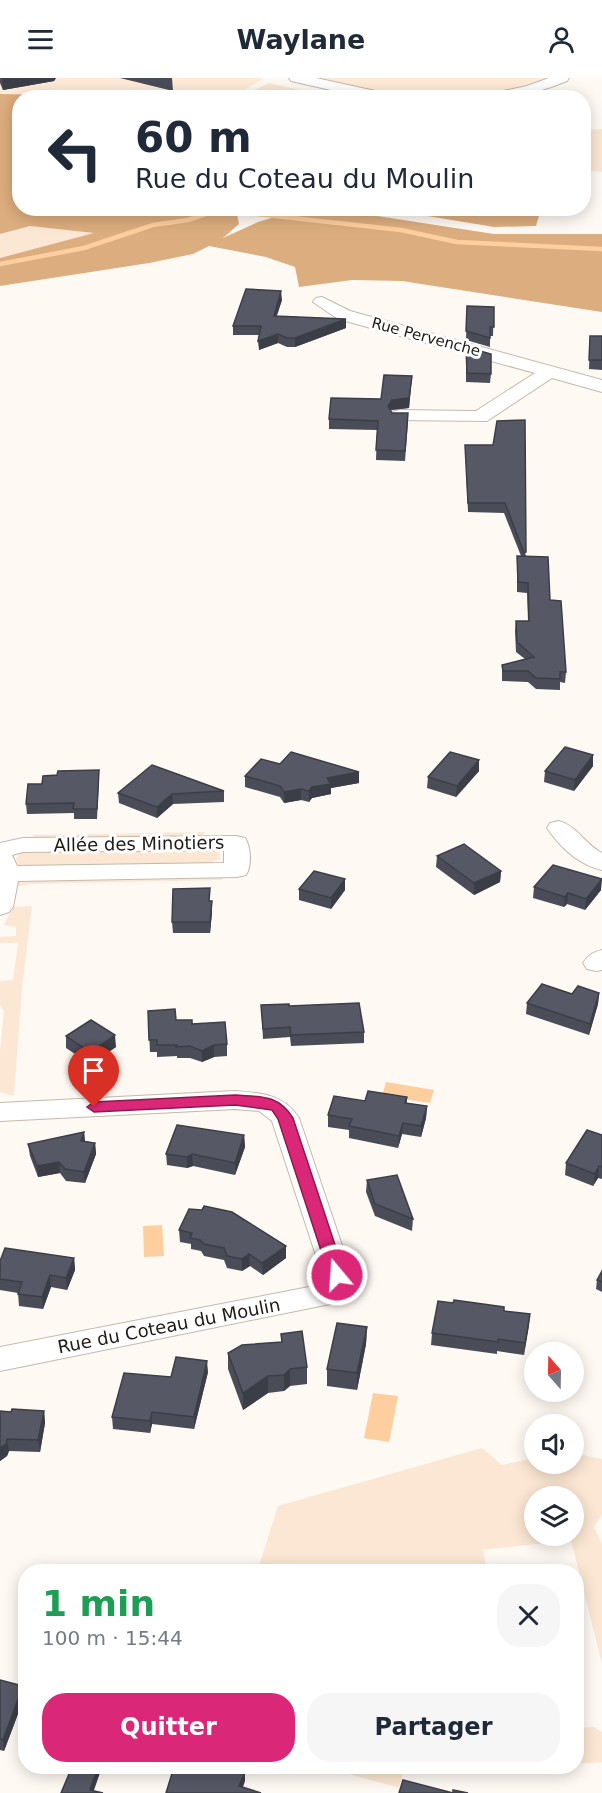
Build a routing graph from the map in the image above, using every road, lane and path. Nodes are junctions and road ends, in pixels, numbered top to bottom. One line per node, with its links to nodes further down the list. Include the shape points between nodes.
1 (296, 78): 3 (street)
2 (559, 80): 4 (street)
3 (352, 90)
4 (531, 90)
5 (322, 302): 6 (street, Rue Pervenche, via 344,315)
6 (550, 371): 7 (street, Rue Pervenche); 8 (street, via 480,417)
7 (602, 386)
8 (399, 416)
9 (559, 828): 11 (street, via 583,853)
10 (0, 850): 12 (street, Allée des Minotiers); 12 (street, Allée des Minotiers, via 23,846 236,843 237,870)
11 (602, 863)
12 (7, 874): 13 (street, Allée des Minotiers)
13 (0, 907)
14 (0, 1112): 15 (street, Rue du Coteau du Moulin, via 235,1100 277,1106 285,1118 337,1275 324,1295)
15 (0, 1359)

